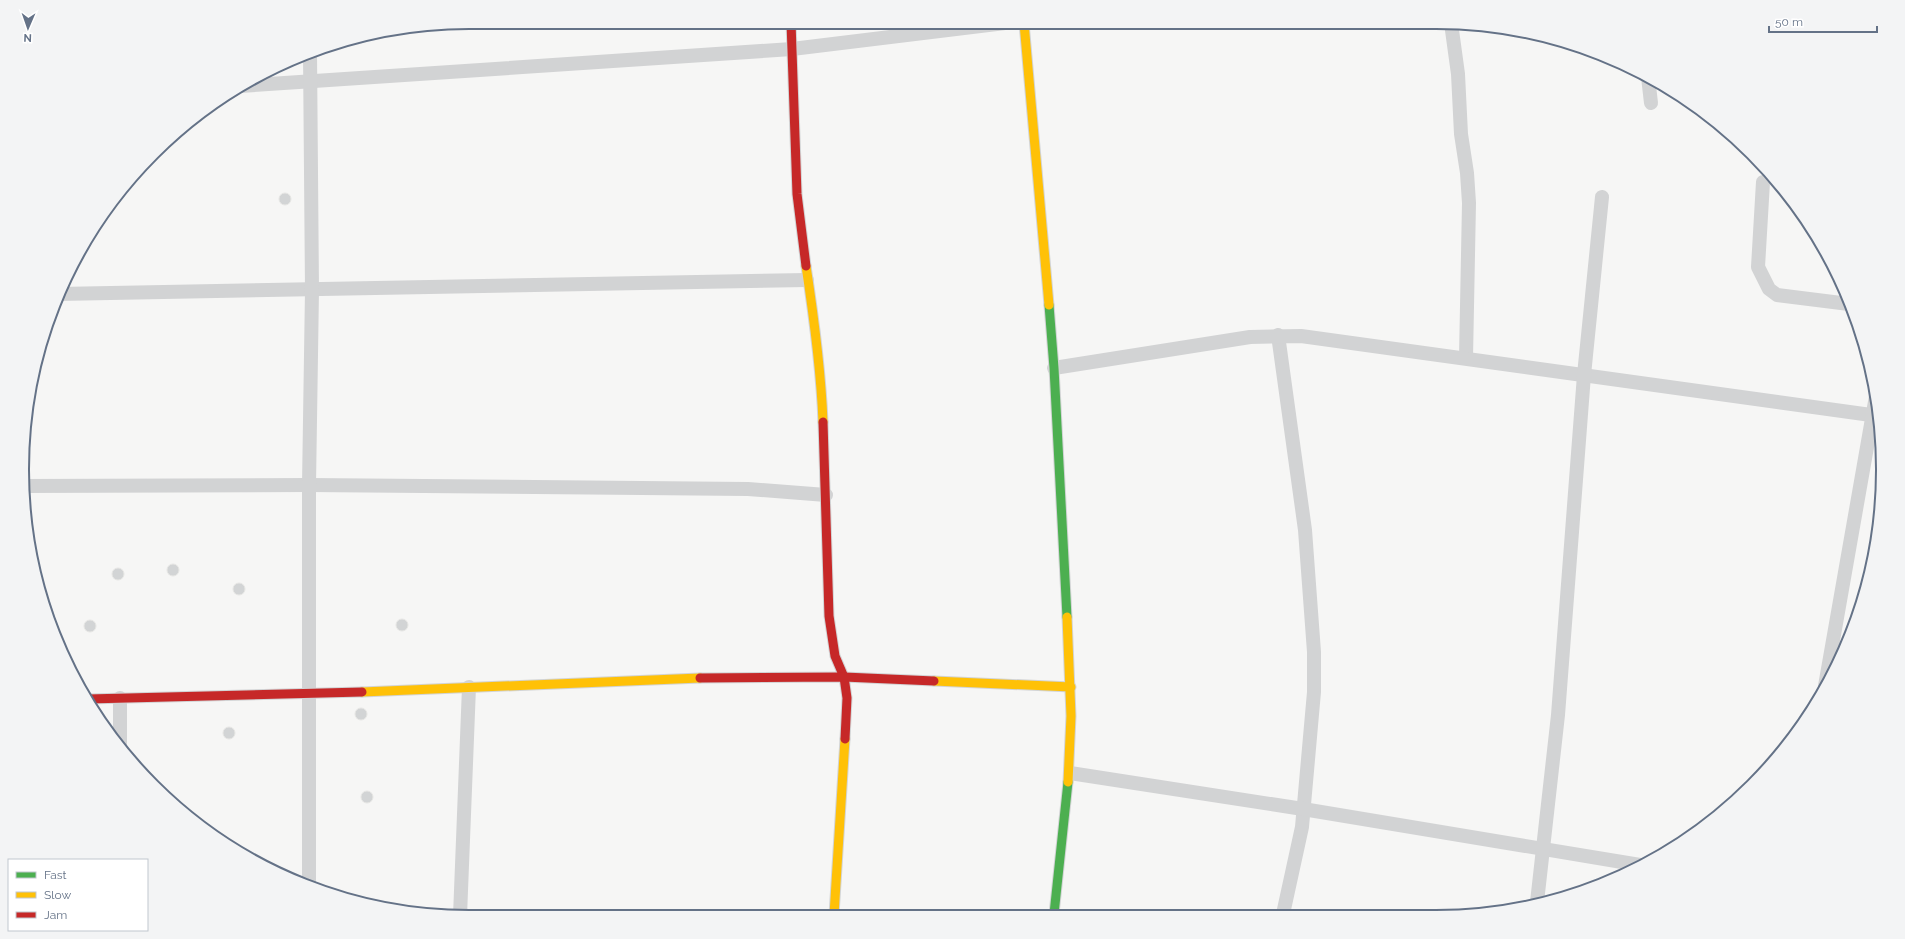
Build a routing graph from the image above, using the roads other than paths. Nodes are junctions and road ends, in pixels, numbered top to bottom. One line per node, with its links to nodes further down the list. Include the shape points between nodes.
1 (791, 29): 5 (street)
2 (950, 29): 5 (street)
3 (1025, 29): 19 (street)
4 (1452, 30): 18 (street, via 1458,74 1460,134 1469,203)
5 (792, 49): 7 (street); 13 (street, via 797,194)
6 (310, 59): 7 (street)
7 (309, 82): 9 (street); 14 (street)
8 (1649, 84): 10 (street)
9 (254, 85)
10 (1651, 103)
11 (1764, 182): 16 (street, via 1758,267 1769,289 1777,295)
12 (1602, 197): 20 (street)
13 (808, 280): 14 (street); 25 (street, via 822,392)
14 (312, 290): 15 (street); 23 (street)
15 (66, 294)
16 (1843, 303)
17 (1278, 335): 18 (street, via 1331,339); 19 (street, via 1250,337); 35 (street, via 1305,530 1314,652 1314,692)
18 (1466, 358): 20 (street)
19 (1054, 368): 29 (street)
20 (1584, 375): 22 (street); 36 (street, via 1558,715)
21 (1872, 411): 22 (street)
22 (1871, 415): 26 (street)
23 (309, 485): 24 (street); 25 (street, via 748,489); 30 (street)
24 (30, 486)
25 (826, 495): 27 (street, via 829,616 835,656)
26 (1828, 670)
27 (844, 677): 28 (street, via 724,677); 29 (street); 41 (street, via 847,698)
28 (469, 687): 30 (street); 40 (street)
29 (1071, 687): 34 (street)
30 (310, 694): 31 (street); 38 (street)
31 (120, 698): 32 (street); 33 (street)
32 (94, 699)
33 (120, 738)
34 (1070, 773): 35 (street); 42 (street)
35 (1303, 809): 36 (street); 43 (street, via 1299,844)
36 (1542, 849): 37 (street); 39 (street)
37 (1632, 864)
38 (309, 879)
39 (1537, 898)
40 (460, 910)
41 (834, 910)
42 (1054, 910)
43 (1284, 910)

